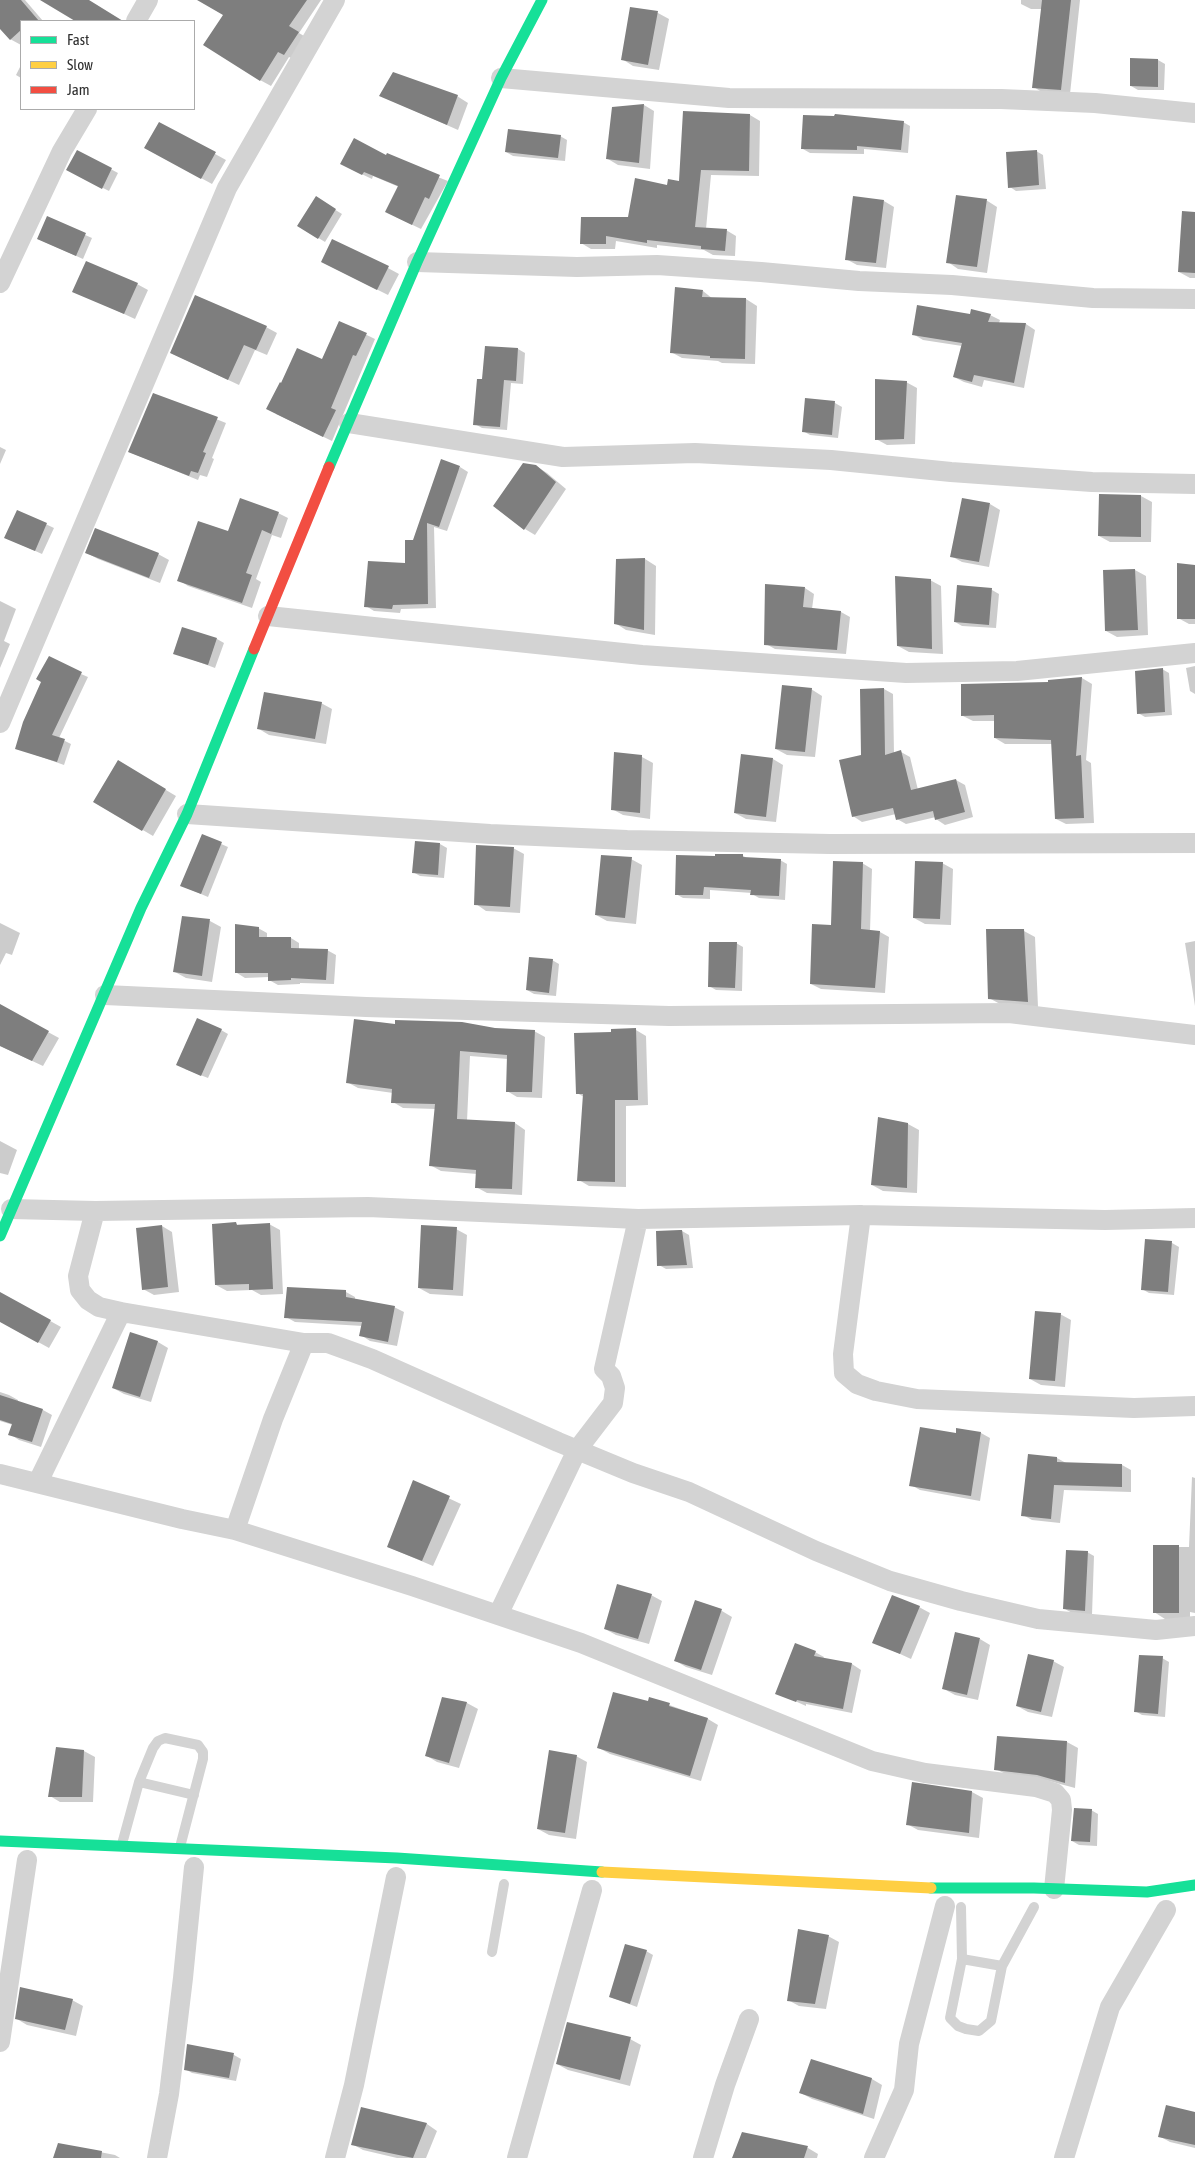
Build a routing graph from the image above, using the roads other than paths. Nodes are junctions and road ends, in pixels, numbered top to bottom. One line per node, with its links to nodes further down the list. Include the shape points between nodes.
1 (148, 0): 4 (street)
2 (334, 0): 15 (street, via 227,188)
3 (542, 0): 5 (street)
4 (137, 20)
5 (500, 78): 7 (street, via 729,98 1001,99); 8 (street)
6 (86, 110): 9 (street, via 62,151)
7 (1195, 113)
8 (417, 262): 10 (street, via 577,267 657,265 1093,298); 11 (street)
9 (0, 282)
10 (1195, 299)
11 (349, 423): 12 (street, via 563,457 695,453 831,460 1092,482); 13 (street)
12 (1195, 484)
13 (268, 616): 14 (street, via 642,655 906,674 1017,671); 16 (street)
14 (1195, 653)
15 (0, 723)
16 (187, 814): 17 (street, via 626,840 830,844); 18 (street, via 141,908)
17 (1195, 843)
18 (105, 995): 19 (street, via 670,1016 1009,1013); 20 (street)
19 (1195, 1035)
20 (12, 1210): 21 (street); 25 (street)
21 (95, 1211): 24 (street, via 368,1207); 26 (street, via 78,1276 80,1290 99,1307)
22 (861, 1215): 23 (street, via 1105,1220); 24 (street); 28 (street, via 844,1354 844,1374 857,1384 876,1392 917,1399 1134,1408)
23 (1195, 1218)
24 (638, 1219): 29 (street, via 604,1369 611,1376 615,1388 613,1403)
25 (0, 1236)
26 (121, 1312): 27 (street); 31 (street)
27 (304, 1343): 29 (street, via 328,1342 372,1359); 32 (street, via 273,1419)
28 (1195, 1406)
29 (577, 1450): 33 (street); 34 (street, via 689,1492 816,1552 899,1584 1038,1619 1156,1630)
30 (0, 1474): 31 (street)
31 (38, 1482): 32 (street)
32 (235, 1530): 33 (street)
33 (498, 1615): 45 (street, via 581,1644 872,1762 1055,1793 1061,1800 1062,1810)
34 (1195, 1626)
35 (139, 1782): 36 (lane); 36 (lane, via 158,1742 166,1738 198,1745 203,1759); 38 (lane)
36 (194, 1795): 39 (lane)
37 (0, 1841): 38 (street)
38 (122, 1845): 39 (street)
39 (179, 1848): 45 (street, via 901,1888)
40 (27, 1860): 54 (street)
41 (194, 1867): 55 (street, via 169,2094)
42 (396, 1877): 56 (street, via 354,2085)
43 (504, 1884): 50 (lane)
44 (1195, 1885): 45 (street, via 1147,1892)
45 (1054, 1889)
46 (592, 1890): 57 (street)
47 (953, 1907): 51 (lane); 59 (street, via 909,2044 904,2090)
48 (1034, 1907): 52 (lane)
49 (1167, 1909): 60 (street, via 1110,2007)
50 (492, 1952)
51 (962, 1959): 52 (lane); 52 (lane, via 950,2018 966,2029 979,2031 991,2020)
52 (1002, 1966)
53 (749, 2019): 58 (street)
54 (0, 2042)
55 (157, 2158)
56 (335, 2158)
57 (517, 2158)
58 (703, 2158)
59 (874, 2158)
60 (1064, 2158)

